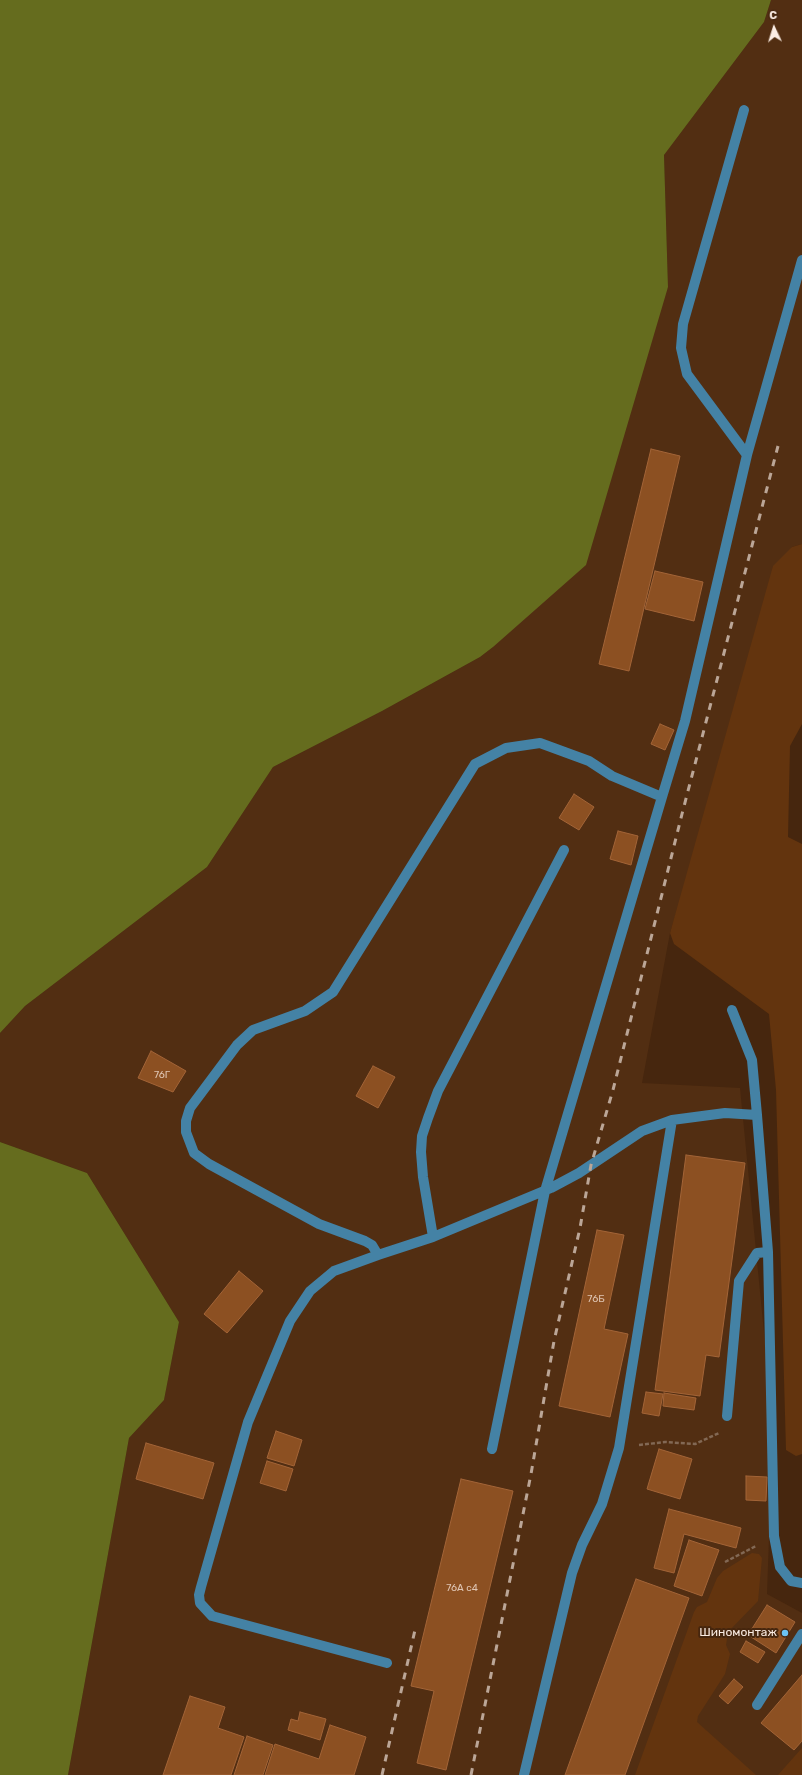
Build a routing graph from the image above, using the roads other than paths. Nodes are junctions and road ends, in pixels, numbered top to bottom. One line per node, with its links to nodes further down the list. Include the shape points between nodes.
1 (744, 110): 3 (lane, via 687,308 681,348 687,374)
2 (802, 260): 3 (lane)
3 (747, 455): 4 (lane, via 685,721)
4 (662, 797): 9 (lane); 12 (lane, via 612,776 589,761 540,743 506,748 475,764 333,992 305,1011 253,1030 236,1045 190,1108 186,1132 194,1153 209,1164 319,1224 365,1241 372,1245)
5 (564, 850): 10 (lane, via 438,1091 428,1118 422,1136 421,1152)
6 (732, 1010): 7 (lane, via 752,1060)
7 (757, 1115): 8 (lane, via 725,1113); 11 (lane)
8 (672, 1120): 9 (lane, via 642,1131 579,1174); 19 (lane, via 619,1448 602,1504 582,1545 572,1574)
9 (545, 1191): 10 (lane); 14 (lane)
10 (433, 1238): 12 (lane)
11 (768, 1252): 13 (lane, via 757,1253 739,1281); 15 (lane, via 774,1536 780,1567 791,1582)
12 (378, 1255): 17 (lane, via 334,1271 310,1291 290,1321 248,1422 199,1595 200,1603 212,1616)
13 (727, 1416)
14 (492, 1450)
15 (802, 1583)
16 (802, 1634): 18 (lane)
17 (387, 1663)
18 (757, 1704)
19 (524, 1775)

